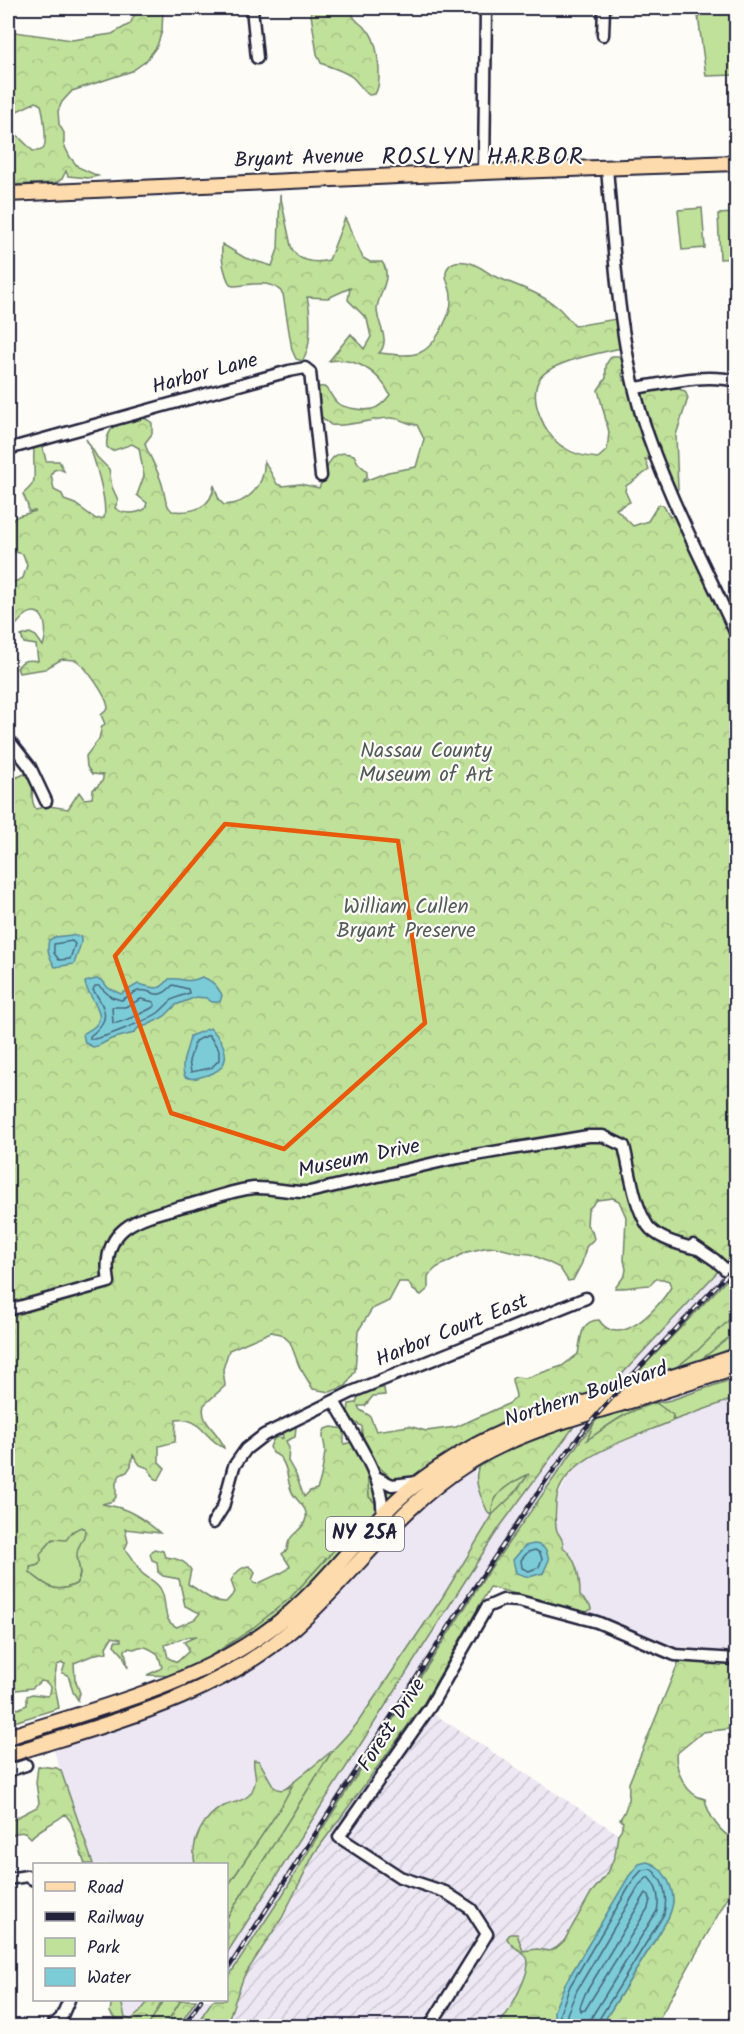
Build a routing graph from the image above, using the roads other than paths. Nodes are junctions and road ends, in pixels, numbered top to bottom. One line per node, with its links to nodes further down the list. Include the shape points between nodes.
1 (252, 8): 5 (street)
2 (486, 8): 8 (street)
3 (604, 8): 4 (street)
4 (603, 35)
5 (257, 58)
6 (736, 163): 7 (main road, Bryant Avenue)
7 (607, 168): 8 (main road, Bryant Avenue); 11 (street, via 618,295)
8 (484, 172): 9 (main road, Bryant Avenue)
9 (8, 194)
10 (736, 381): 11 (street, via 699,379)
11 (636, 388): 14 (street, via 652,447)
12 (8, 449): 13 (street, Harbor Lane, via 305,368 310,372)
13 (321, 477)
14 (736, 634)
15 (8, 739): 16 (street, via 30,767)
16 (46, 801)
17 (736, 1279): 19 (street, Museum Drive, via 698,1249 644,1216 624,1146 603,1137 588,1136 460,1158 309,1192 244,1190 155,1214 129,1224 115,1239 108,1259 109,1282)
18 (586, 1298): 22 (street, Harbor Court East)
19 (8, 1311)
20 (736, 1356): 24 (main road, Northern Boulevard / NY 25A, via 505,1430)
21 (736, 1368): 29 (main road, Northern Boulevard / NY 25A, via 562,1421 471,1462 409,1508 321,1602 281,1638 233,1672)
22 (333, 1401): 23 (street); 26 (street, Harbor Court East, via 264,1435 246,1449 230,1474 223,1508)
23 (376, 1476): 24 (street, via 392,1485); 25 (street, via 383,1499)
24 (419, 1482): 25 (main road, Northern Boulevard / NY 25A)
25 (382, 1515): 28 (main road, Northern Boulevard / NY 25A, via 320,1584 275,1625 216,1663)
26 (213, 1523)
27 (736, 1659): 39 (street, Forest Drive, via 675,1655 597,1622 519,1601 503,1600 487,1607 430,1707 339,1837 400,1877 445,1892 471,1909 487,1934)
28 (169, 1684): 29 (main road); 30 (main road, Northern Boulevard / NY 25A)
29 (174, 1701): 31 (main road, Northern Boulevard / NY 25A)
30 (8, 1737)
31 (8, 1755)
32 (26, 1765): 33 (street)
33 (8, 1771)
34 (8, 1879): 35 (street, via 27,1876)
35 (33, 1879)
36 (69, 2001): 38 (street, via 61,2018)
37 (736, 2019): 40 (street)
38 (52, 2026)
39 (430, 2026)
40 (733, 2026)

